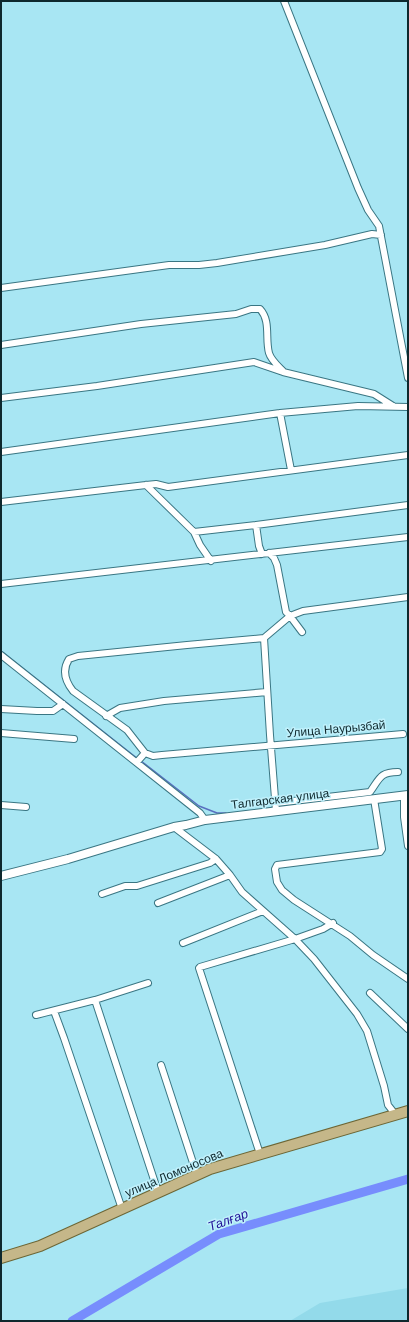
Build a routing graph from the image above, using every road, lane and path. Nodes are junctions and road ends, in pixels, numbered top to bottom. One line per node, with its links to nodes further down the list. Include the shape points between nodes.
1 (284, 1): 2 (street, via 358,188 368,210 380,226)
2 (381, 236): 3 (street, via 372,234 217,263 169,265); 6 (street)
3 (1, 288)
4 (1, 345): 5 (street, via 260,309 266,315 269,353)
5 (283, 372): 7 (street, via 254,362); 8 (street, via 374,394)
6 (408, 378)
7 (1, 398)
8 (393, 406): 9 (street); 10 (street, via 358,406)
9 (408, 407)
10 (280, 413): 11 (street); 13 (street)
11 (1, 452)
12 (408, 455): 13 (street)
13 (291, 470): 14 (street, via 168,487)
14 (146, 485): 15 (street); 18 (street)
15 (1, 502)
16 (408, 505): 17 (street)
17 (256, 525): 18 (street); 21 (street)
18 (194, 532): 22 (street)
19 (408, 537): 20 (street)
20 (269, 553): 21 (street); 25 (street, via 277,565 286,612)
21 (262, 554): 22 (street)
22 (211, 561): 23 (street)
23 (1, 584)
24 (408, 597): 25 (street, via 303,610)
25 (290, 616): 26 (street); 27 (street)
26 (302, 632)
27 (264, 638): 29 (street); 32 (street, via 78,656 69,659 65,666 67,684)
28 (1, 655): 30 (street)
29 (267, 692): 32 (street, via 164,701 120,708); 36 (street)
30 (63, 704): 31 (street, via 53,711); 37 (street)
31 (1, 709)
32 (106, 716): 37 (street, via 127,730)
33 (1, 734): 35 (street)
34 (403, 734): 36 (street, Улица Наурызбай)
35 (74, 739)
36 (270, 745): 37 (street, Улица Наурызбай); 43 (street)
37 (140, 759): 44 (street, via 200,813)
38 (398, 772): 43 (street, via 384,774 370,792)
39 (406, 795): 40 (street, Талгарская улица); 46 (street, via 404,817)
40 (374, 799): 43 (street, Талгарская улица); 53 (street, via 382,849 380,852 275,867 277,882 282,890)
41 (1, 805): 42 (street)
42 (26, 807)
43 (276, 808): 44 (street, Талгарская улица)
44 (204, 820): 45 (street, Талгарская улица)
45 (174, 827): 47 (street); 49 (street, Талгарская улица)
46 (408, 846)
47 (216, 859): 48 (street); 50 (street, via 137,886 125,886)
48 (230, 875): 51 (street); 52 (street, via 242,892)
49 (1, 876)
50 (102, 894)
51 (158, 903)
52 (263, 911): 54 (street); 55 (street)
53 (332, 924): 54 (street); 56 (street)
54 (295, 939): 65 (street, via 318,964 367,1031 388,1106); 66 (street, via 199,968)
55 (183, 943)
56 (408, 979)
57 (148, 983): 59 (street)
58 (370, 993): 62 (street)
59 (95, 1000): 60 (street); 68 (street)
60 (54, 1011): 61 (street); 69 (street)
61 (36, 1016)
62 (408, 1029)
63 (161, 1065): 67 (street)
64 (408, 1111): 65 (main road, улица Ломоносова)
65 (395, 1114): 66 (main road, улица Ломоносова)
66 (260, 1154): 67 (main road, улица Ломоносова)
67 (197, 1175): 68 (main road, улица Ломоносова)
68 (158, 1192): 69 (main road, улица Ломоносова)
69 (122, 1209): 70 (main road, улица Ломоносова, via 40,1246)
70 (1, 1258)

